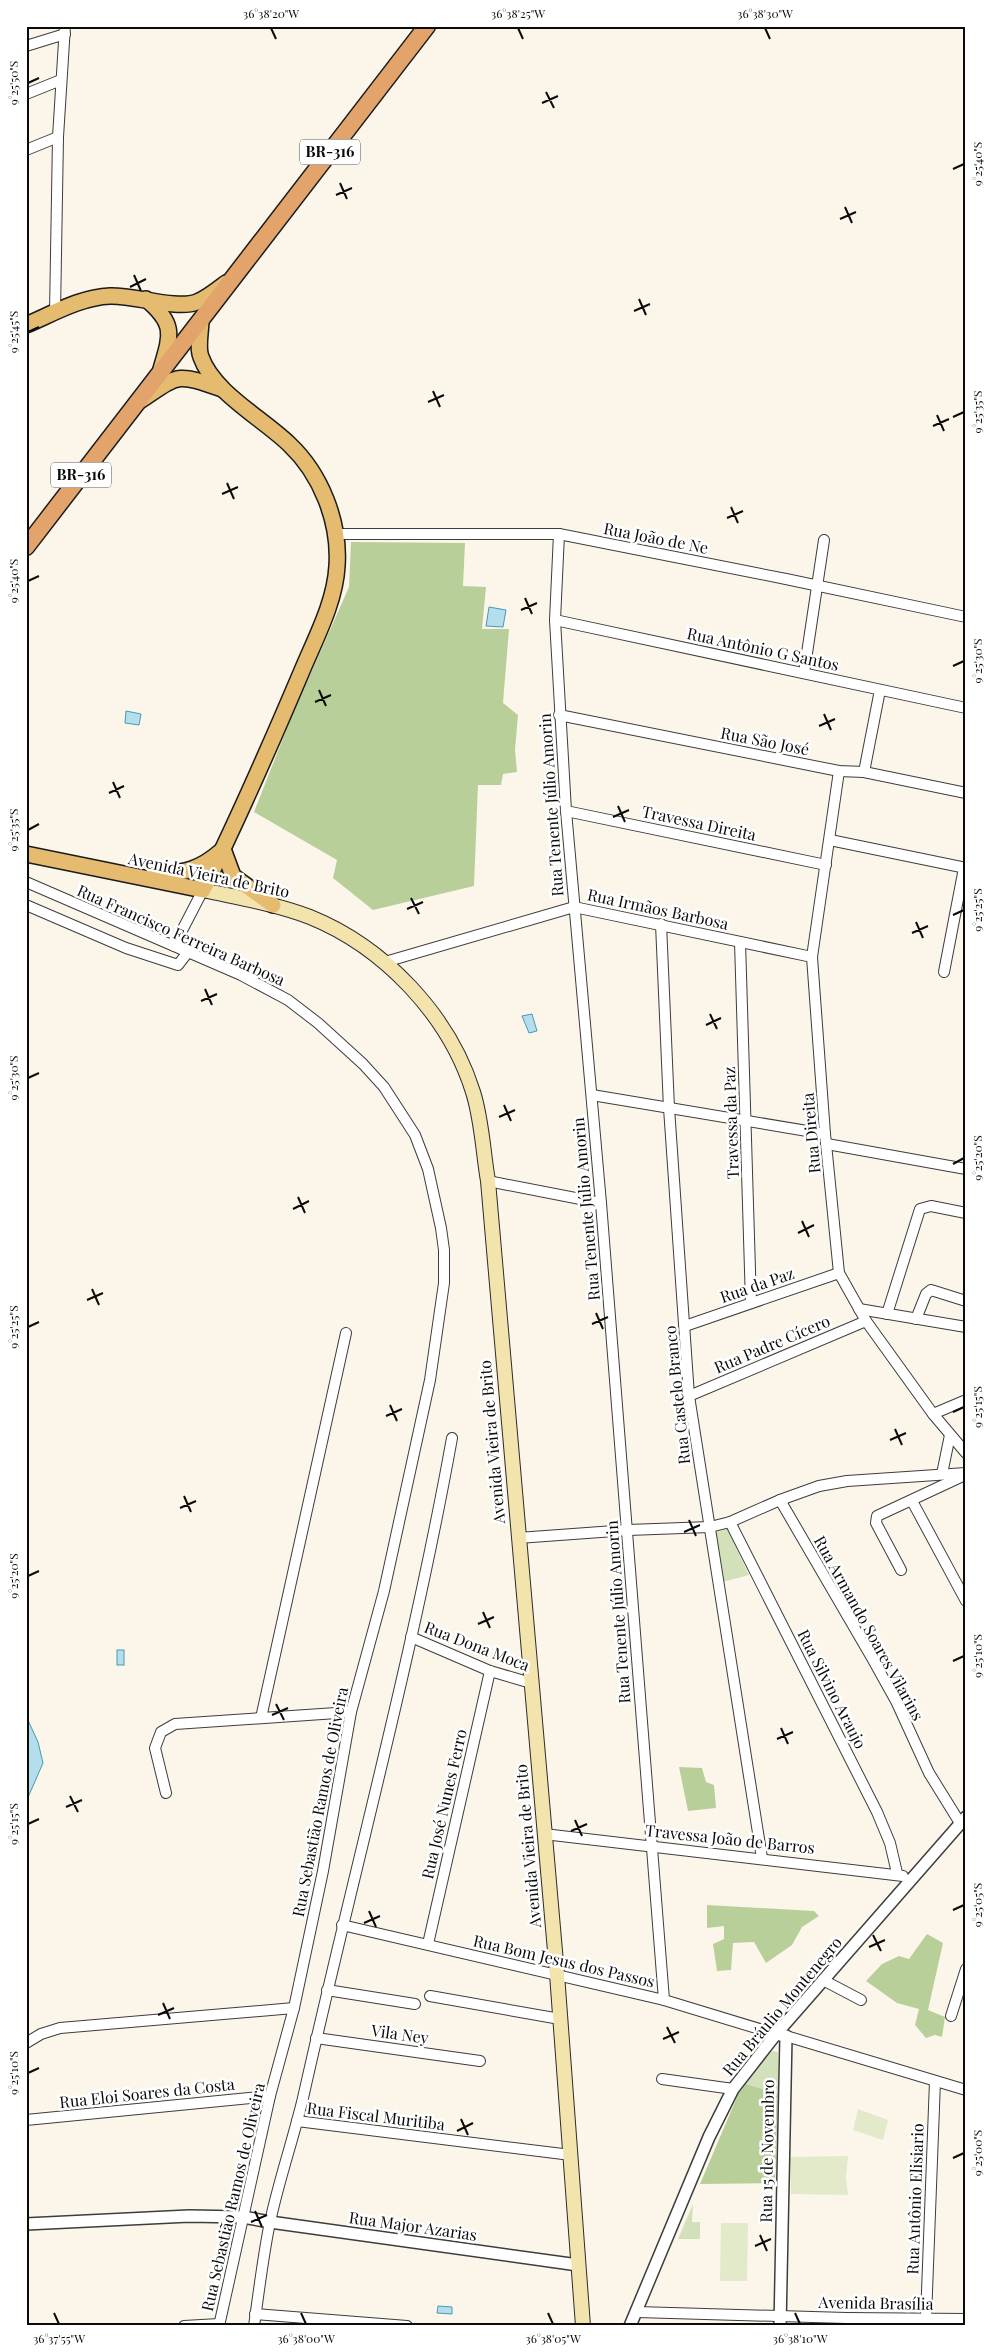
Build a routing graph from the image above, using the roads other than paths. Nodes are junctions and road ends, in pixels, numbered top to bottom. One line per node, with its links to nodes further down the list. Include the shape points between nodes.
1 (427, 26): 8 (highway, BR-316)
2 (65, 30): 3 (street); 4 (street)
3 (26, 46)
4 (61, 80): 5 (street); 6 (street)
5 (26, 94)
6 (58, 138): 7 (street); 10 (street)
7 (26, 150)
8 (234, 278): 9 (main road, via 197,302 184,305); 11 (highway, BR-316)
9 (146, 299): 10 (main road, via 109,296); 13 (main road, via 165,318 170,329)
10 (55, 313): 12 (main road)
11 (201, 320): 13 (highway, BR-316); 14 (main road, via 200,355 208,372)
12 (26, 325)
13 (160, 372): 15 (highway, BR-316)
14 (223, 389): 15 (main road, via 188,377 177,378); 16 (main road, via 290,445 314,473)
15 (136, 404): 19 (highway, BR-316)
16 (335, 534): 17 (street, Rua João de Ne); 32 (main road, via 337,566 326,611)
17 (560, 534): 20 (street, Rua João de Ne); 22 (street, Rua Tenente Júlio Amorin)
18 (824, 540): 20 (street)
19 (26, 547)
20 (816, 585): 21 (street, Rua João de Ne); 23 (street)
21 (966, 618)
22 (554, 620): 23 (street, Rua Antônio G Santos); 26 (street, Rua Tenente Júlio Amorin)
23 (804, 673): 24 (street, Rua Antônio G Santos)
24 (880, 690): 25 (street, Rua Antônio G Santos); 28 (street)
25 (966, 708)
26 (559, 715): 27 (street, Rua São José); 30 (street, Rua Tenente Júlio Amorin)
27 (839, 771): 28 (street, Rua São José); 31 (street, Rua Direita)
28 (864, 772): 29 (street, Rua São José)
29 (966, 794)
30 (566, 811): 34 (street, Travessa Direita); 41 (street, Rua Tenente Júlio Amorin)
31 (830, 840): 34 (street, Rua Direita); 35 (street)
32 (224, 849): 36 (main road, via 189,872); 38 (main road); 40 (main road, via 233,876)
33 (26, 854): 36 (main road, Avenida Vieira de Brito)
34 (826, 865): 46 (street, Rua Direita)
35 (965, 868): 48 (street)
36 (135, 878): 38 (main road, Avenida Vieira de Brito)
37 (26, 882): 44 (street, Rua Francisco Ferreira Barbosa)
38 (204, 890): 40 (main road, Avenida Vieira de Brito); 44 (street)
39 (26, 905): 45 (street, via 126,948 178,966)
40 (273, 905): 47 (main road, Avenida Vieira de Brito, via 312,918 347,936)
41 (574, 906): 42 (street, Rua Irmãos Barbosa); 47 (street, Rua Irmãos Barbosa); 49 (street, Rua Tenente Júlio Amorin)
42 (661, 924): 43 (street, Rua Irmãos Barbosa); 50 (street, Rua Castelo Branco)
43 (740, 942): 46 (street, Rua Irmãos Barbosa); 51 (street, Travessa da Paz)
44 (174, 946): 45 (street, Rua Francisco Ferreira Barbosa)
45 (188, 952): 58 (street, Rua Francisco Ferreira Barbosa, via 288,1000 350,1052 384,1086 415,1135 428,1168 441,1228)
46 (812, 956): 52 (street, Rua Direita)
47 (385, 962): 54 (main road, Avenida Vieira de Brito, via 424,1003 459,1058 478,1109)
48 (944, 972)
49 (592, 1095): 50 (street); 55 (street, Rua Tenente Júlio Amorin)
50 (669, 1108): 51 (street); 65 (street, Rua Castelo Branco)
51 (746, 1121): 52 (street); 60 (street, Travessa da Paz)
52 (826, 1139): 53 (street); 57 (street, Rua Direita)
53 (966, 1169)
54 (488, 1181): 55 (street); 81 (main road, Avenida Vieira de Brito)
55 (601, 1203): 80 (street, Rua Tenente Júlio Amorin)
56 (966, 1213): 62 (street, via 931,1206 920,1209)
57 (839, 1273): 60 (street, Rua da Paz); 61 (street, Rua Direita)
58 (444, 1283): 87 (street, Rua Sebastião Ramos de Oliveira, via 430,1380 384,1591)
59 (966, 1301): 63 (street, via 931,1290 926,1294)
60 (751, 1303): 65 (street, Rua da Paz)
61 (859, 1310): 62 (street); 64 (street, Rua Direita)
62 (887, 1314): 63 (street)
63 (916, 1319): 66 (street)
64 (866, 1321): 68 (street, Rua Padre Cícero); 70 (street, Rua Direita)
65 (685, 1326): 68 (street, Rua Castelo Branco)
66 (966, 1327)
67 (346, 1333): 88 (street)
68 (689, 1396): 79 (street, Rua Castelo Branco)
69 (966, 1400): 70 (street)
70 (932, 1414): 71 (street, Rua Direita)
71 (950, 1435): 73 (street, Rua Direita); 74 (street)
72 (452, 1438): 84 (street, via 432,1551)
73 (966, 1453)
74 (942, 1474): 75 (street); 76 (street, via 847,1480)
75 (966, 1474): 77 (street)
76 (780, 1500): 78 (street); 90 (street, Rua Armando Soares Vilarins, via 896,1701 929,1773)
77 (912, 1500): 82 (street, via 877,1516 876,1520); 83 (street)
78 (730, 1522): 79 (street); 94 (street, Rua Silvino Araujo, via 877,1812 890,1843)
79 (710, 1527): 80 (street); 93 (street, Rua Castelo Branco)
80 (628, 1530): 81 (street); 92 (street, Rua Tenente Júlio Amorin)
81 (518, 1538): 86 (main road, Avenida Vieira de Brito)
82 (901, 1570)
83 (966, 1602)
84 (411, 1636): 85 (street, Rua Dona Moca); 96 (street)
85 (490, 1671): 86 (street, Rua Dona Moca); 97 (street, Rua José Nunes Ferro)
86 (531, 1683): 91 (main road, Avenida Vieira de Brito)
87 (351, 1712): 88 (street); 107 (street, Rua Sebastião Ramos de Oliveira, via 323,1871)
88 (261, 1718): 89 (street, via 175,1724 161,1732 155,1748)
89 (166, 1793)
90 (963, 1820): 95 (street, Rua Bráulio Montenegro)
91 (544, 1834): 92 (street, Travessa João de Barros); 99 (main road, Avenida Vieira de Brito)
92 (652, 1846): 93 (street, Travessa João de Barros); 103 (street, Rua Tenente Júlio Amorin)
93 (762, 1858): 94 (street, Travessa João de Barros)
94 (897, 1874): 95 (street, Travessa João de Barros)
95 (911, 1879): 100 (street, Rua Bráulio Montenegro)
96 (342, 1925): 97 (street, Rua Bom Jesus dos Passos); 101 (street)
97 (428, 1944): 99 (street, Rua Bom Jesus dos Passos)
98 (966, 1969): 105 (street)
99 (557, 1974): 103 (street, Rua Bom Jesus dos Passos); 109 (main road, Avenida Vieira de Brito)
100 (823, 1980): 104 (street); 110 (street, Rua Bráulio Montenegro)
101 (327, 1990): 106 (street); 111 (street)
102 (430, 1996): 109 (street)
103 (664, 2000): 110 (street, Rua Bom Jesus dos Passos)
104 (862, 2000)
105 (961, 2003): 108 (street)
106 (415, 2004)
107 (294, 2008): 112 (street, via 60,2028); 118 (street, Rua Sebastião Ramos de Oliveira)
108 (952, 2016)
109 (560, 2019): 121 (main road, Avenida Vieira de Brito)
110 (781, 2035): 115 (street, Rua Bom Jesus dos Passos); 116 (street, Rua Bráulio Montenegro); 130 (street, Rua 15 de Novembro)
111 (316, 2038): 113 (street, Vila Ney); 120 (street)
112 (26, 2043)
113 (480, 2060)
114 (662, 2079): 116 (street)
115 (935, 2081): 117 (street, Rua Bom Jesus dos Passos); 128 (street, Rua Antônio Elisiario)
116 (732, 2089): 126 (street, Rua Bráulio Montenegro)
117 (966, 2090)
118 (270, 2096): 119 (street, Rua Eloi Soares da Costa); 122 (street, Rua Sebastião Ramos de Oliveira)
119 (26, 2120)
120 (297, 2121): 121 (street, Rua Fiscal Muritiba); 123 (street)
121 (571, 2156): 125 (main road, Avenida Vieira de Brito)
122 (243, 2217): 123 (street, Rua Major Azarias); 124 (street, Rua Major Azarias, via 189,2216); 133 (street, Rua Sebastião Ramos de Oliveira)
123 (270, 2222): 125 (street, Rua Major Azarias); 127 (street)
124 (26, 2224)
125 (578, 2265): 137 (main road, Avenida Vieira de Brito)
126 (637, 2312): 130 (street, Avenida Brasília); 138 (street, Rua Bráulio Montenegro)
127 (255, 2314): 135 (street); 136 (street)
128 (926, 2318): 129 (street, Avenida Brasília); 132 (street, Avenida Brasília)
129 (966, 2319)
130 (780, 2321): 131 (street, Avenida Brasília)
131 (846, 2322): 132 (street, Avenida Brasília)
132 (908, 2322)
133 (219, 2325): 134 (street)
134 (184, 2326)
135 (254, 2326)
136 (407, 2326)
137 (583, 2326)
138 (630, 2326)

